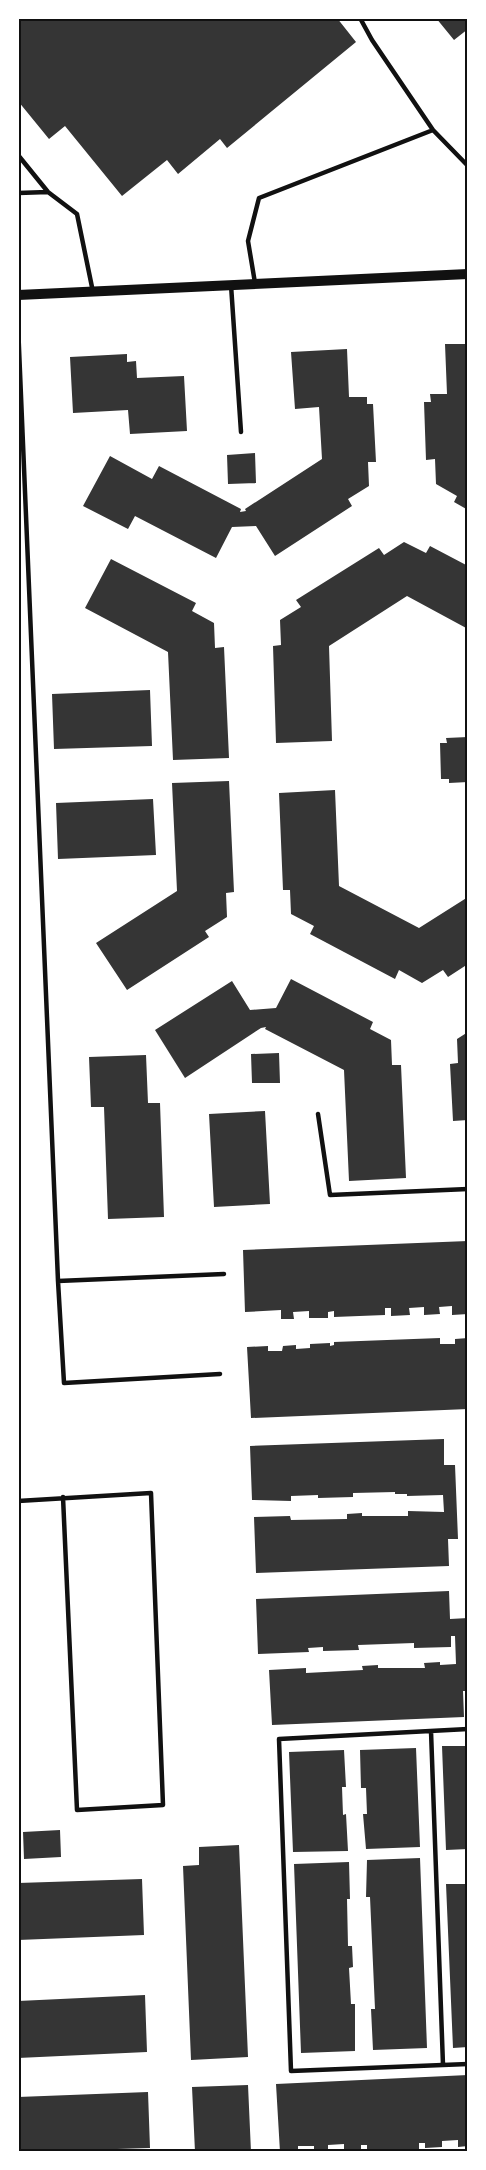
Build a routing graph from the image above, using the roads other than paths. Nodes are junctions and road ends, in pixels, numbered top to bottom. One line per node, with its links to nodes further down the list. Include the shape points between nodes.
1 (360, 18): 2 (lane)
2 (433, 130): 4 (lane); 8 (lane, via 259,198 248,241)
3 (18, 154): 5 (lane)
4 (468, 166)
5 (48, 192): 6 (lane); 10 (lane, via 77,214)
6 (18, 193)
7 (468, 274): 8 (street)
8 (255, 284): 9 (street)
9 (231, 285): 10 (street); 13 (lane)
10 (93, 292): 11 (street)
11 (18, 296)
12 (18, 324): 17 (lane)
13 (241, 432)
14 (318, 1114): 15 (lane, via 330,1196)
15 (468, 1189)
16 (224, 1274): 17 (lane)
17 (58, 1281): 18 (lane, via 64,1383)
18 (220, 1374)
19 (63, 1497): 19 (lane, via 77,1810 163,1805 151,1493); 20 (lane)
20 (18, 1500)
21 (468, 1729): 22 (lane)
22 (431, 1731): 24 (lane); 24 (lane, via 279,1739 291,2071)
23 (468, 2064): 24 (lane)
24 (443, 2065)

